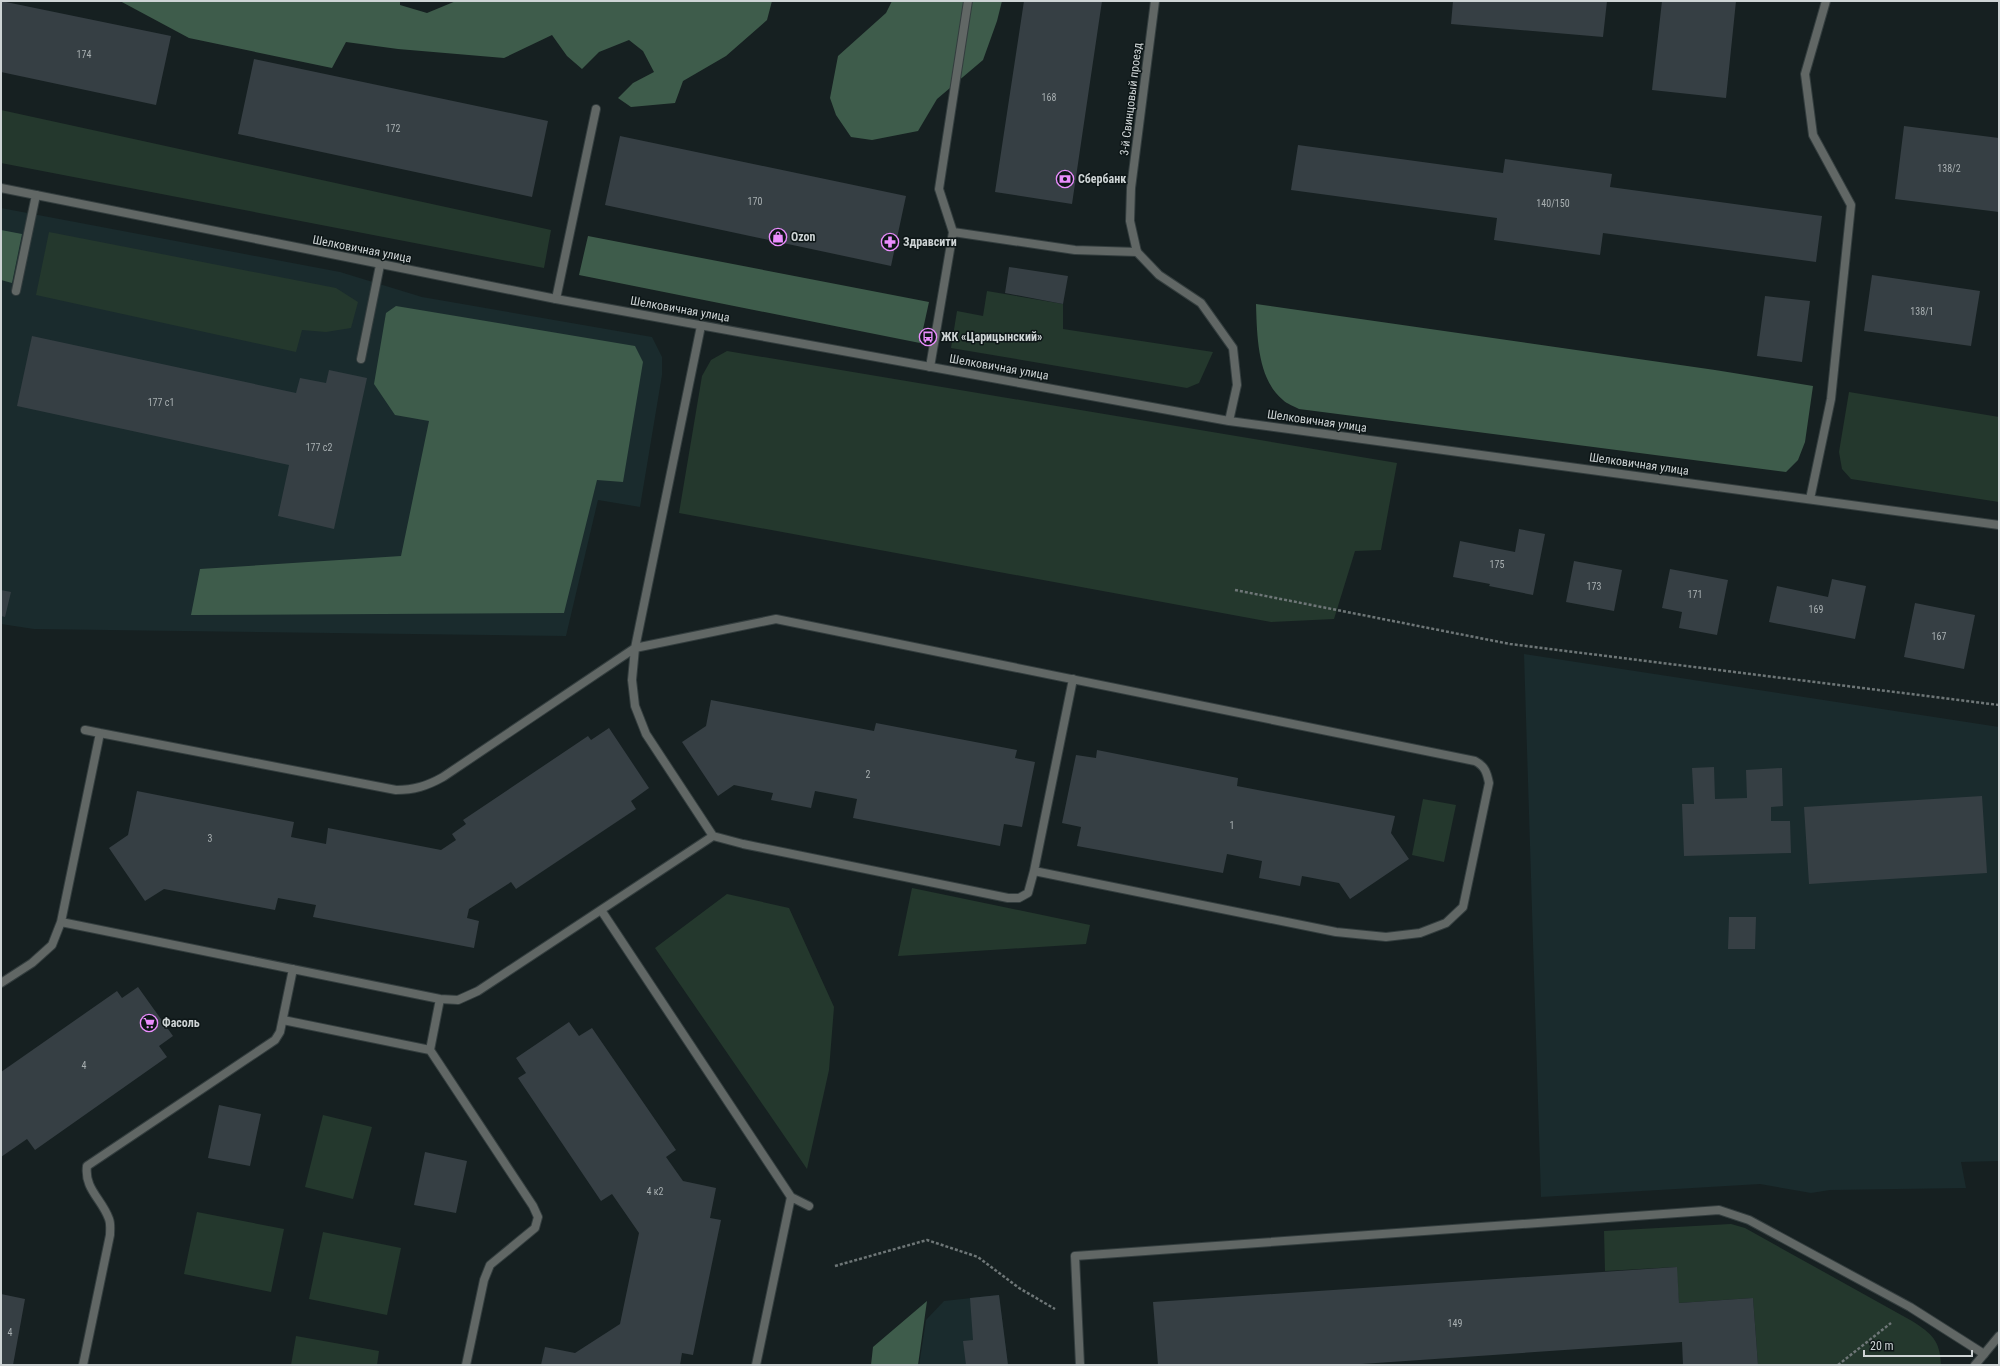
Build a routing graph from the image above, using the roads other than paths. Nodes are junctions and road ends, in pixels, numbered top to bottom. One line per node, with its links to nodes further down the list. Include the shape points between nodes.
1 (968, 1): 7 (street, via 939,189)
2 (1155, 1): 8 (street, 3-й Свинцовый проезд, via 1131,188 1130,221)
3 (1826, 1): 16 (street, via 1805,74 1813,135 1851,205 1831,399)
4 (596, 110): 11 (street)
5 (1, 188): 6 (street, Шелковичная улица)
6 (36, 195): 9 (street, Шелковичная улица); 10 (street)
7 (953, 232): 8 (street, via 1075,250); 14 (street)
8 (1137, 252): 15 (street, via 1159,274 1201,303 1233,348 1237,385)
9 (380, 265): 11 (street, Шелковичная улица); 13 (street)
10 (16, 291)
11 (556, 299): 12 (street, Шелковичная улица)
12 (702, 326): 14 (street, Шелковичная улица); 18 (street)
13 (362, 359)
14 (930, 366): 15 (street, Шелковичная улица)
15 (1229, 421): 16 (street, Шелковичная улица)
16 (1810, 499): 17 (street, Шелковичная улица)
17 (1999, 525)
18 (635, 648): 19 (street, via 776,619); 21 (street, via 443,777 427,786 411,790 396,790); 22 (street, via 632,680 635,706 646,734)
19 (1073, 679): 23 (street); 23 (street, via 1482,764 1489,783 1486,799 1462,907 1446,924 1420,933 1386,937 1336,932)
20 (85, 730): 21 (street)
21 (100, 733): 25 (street)
22 (713, 836): 23 (street, via 1008,898 1019,898 1028,893); 24 (street)
23 (1034, 871)
24 (601, 910): 28 (street, via 478,991 458,1000); 31 (street)
25 (61, 922): 26 (street); 27 (street, via 52,945 32,963)
26 (293, 969): 28 (street); 29 (street)
27 (1, 983)
28 (440, 999): 30 (street)
29 (282, 1020): 30 (street); 35 (street, via 280,1032 275,1040 87,1166 86,1177 110,1221 110,1235)
30 (430, 1050): 36 (street, via 538,1217 535,1228 490,1265 484,1280)
31 (791, 1196): 32 (street); 37 (street)
32 (809, 1206)
33 (1999, 1336): 34 (street)
34 (1984, 1354): 38 (street, via 1910,1307 1749,1220 1719,1210 1075,1256); 39 (street)
35 (83, 1365)
36 (466, 1365)
37 (756, 1365)
38 (1080, 1365)
39 (1975, 1365)

